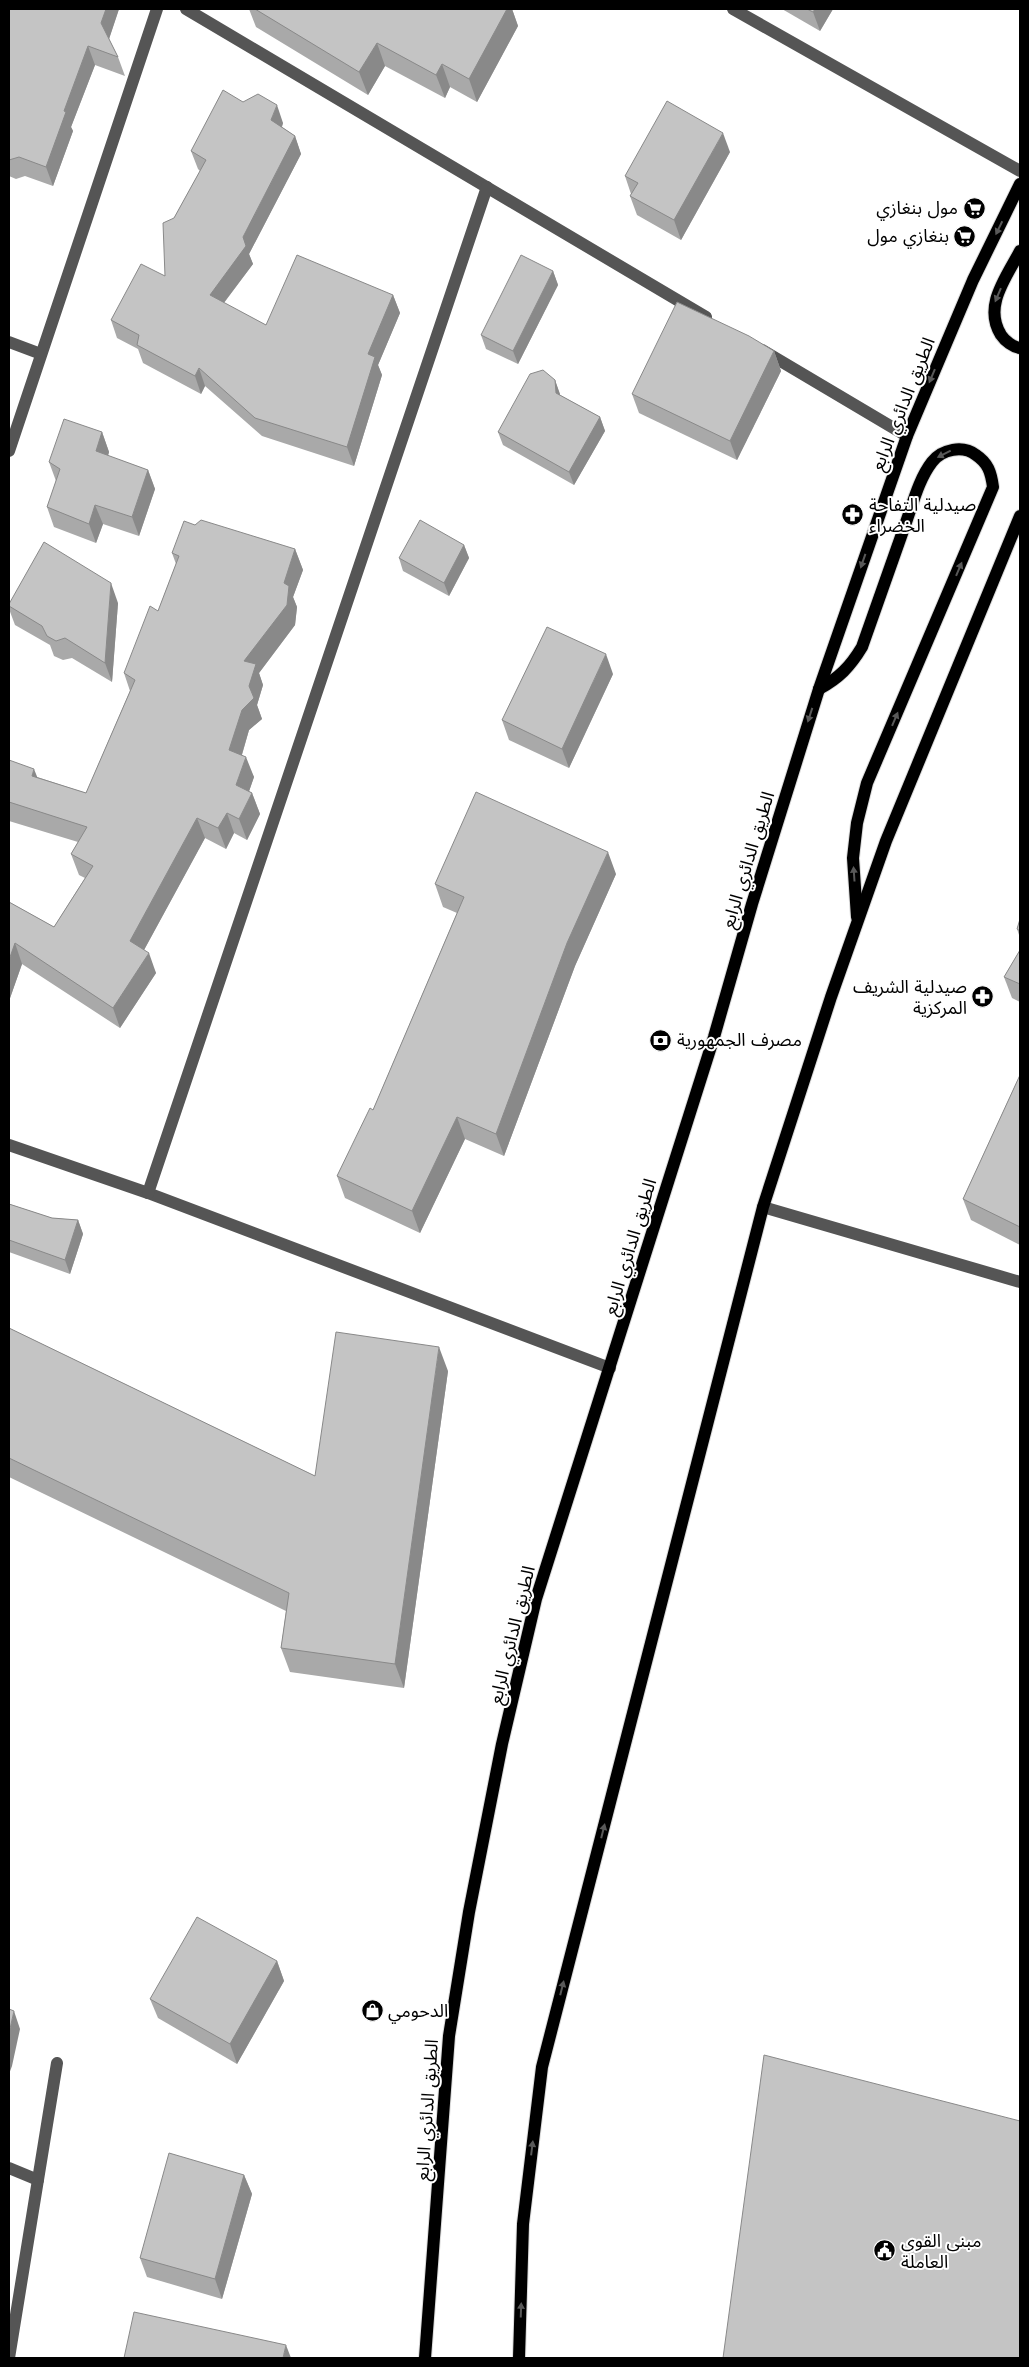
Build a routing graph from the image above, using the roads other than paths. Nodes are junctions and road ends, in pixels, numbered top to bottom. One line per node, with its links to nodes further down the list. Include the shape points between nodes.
1 (158, 9): 12 (street)
2 (186, 9): 6 (street)
3 (733, 9): 4 (street)
4 (1020, 171)
5 (1020, 184): 13 (main road, الطريق الدائري الرابع, one-way to 13, via 973,280)
6 (487, 187): 8 (street); 19 (street)
7 (1020, 251): 11 (main road, one-way to 11, via 993,309 994,324 1003,338)
8 (718, 324)
9 (9, 342): 12 (street)
10 (753, 345): 13 (street)
11 (1020, 348)
12 (41, 354): 14 (street)
13 (907, 436): 16 (main road, الطريق الدائري الرابع, one-way to 16)
14 (9, 451)
15 (1020, 516): 17 (main road, via 913,773)
16 (819, 689): 17 (main road, one-way to 16, via 852,858 867,783 993,487 991,472 984,460 973,452 958,448 933,460 918,490 862,647 850,666); 22 (main road, الطريق الدائري الرابع, one-way to 22)
17 (857, 922): 20 (main road)
18 (9, 1145): 19 (street)
19 (148, 1193): 22 (street)
20 (763, 1207): 21 (street); 28 (main road, one-way to 20, via 523,2224 542,2067)
21 (1020, 1282)
22 (610, 1368): 27 (main road, الطريق الدائري الرابع, via 536,1599 502,1744 469,1912 450,2036)
23 (57, 2063): 25 (street)
24 (9, 2168): 25 (street)
25 (38, 2180): 26 (street)
26 (9, 2358)
27 (425, 2358)
28 (519, 2358)

